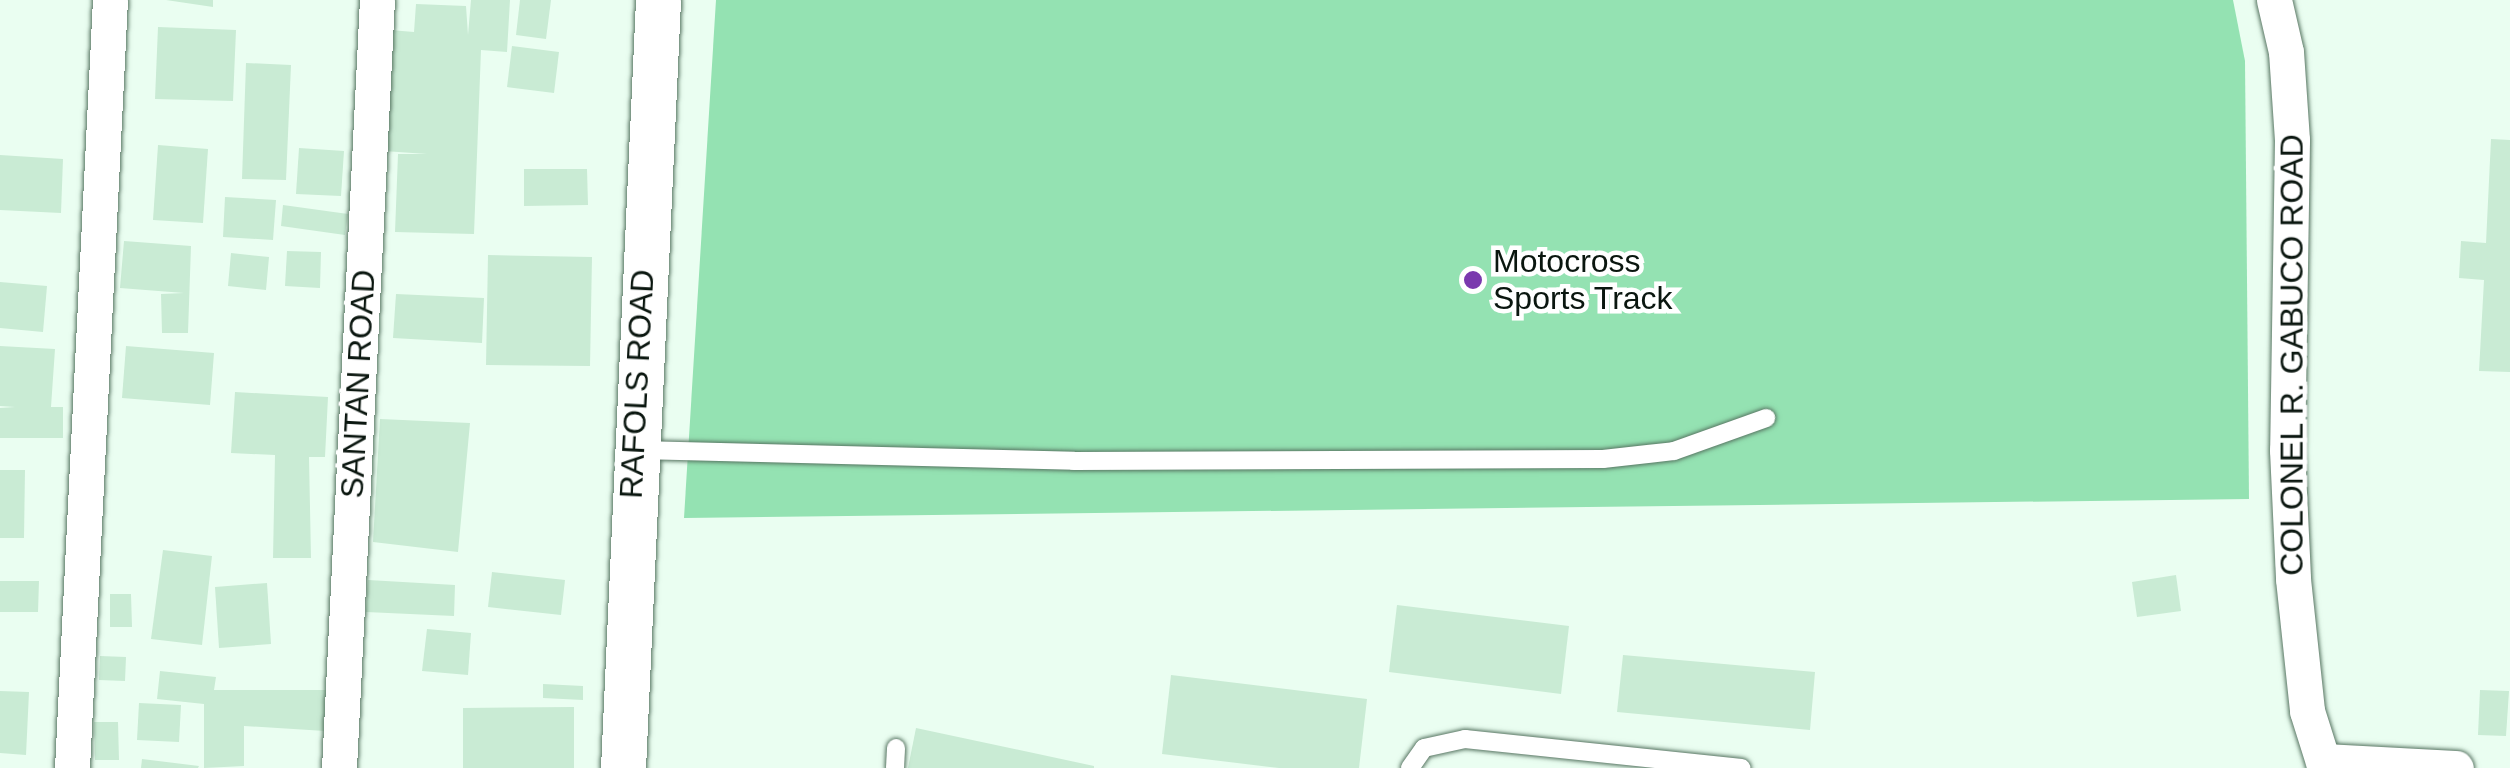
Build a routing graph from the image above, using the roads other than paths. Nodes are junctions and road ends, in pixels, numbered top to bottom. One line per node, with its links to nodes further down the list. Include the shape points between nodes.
1 (110, 0): 9 (street)
2 (377, 0): 10 (street, SANTAN ROAD)
3 (658, 0): 6 (street, RAFOLS ROAD)
4 (2274, 0): 8 (street, COLONEL R. GABUCO ROAD, via 2286,52 2292,140 2286,450 2293,579 2307,711)
5 (1766, 418): 6 (lane, via 1674,450 1486,462)
6 (633, 450): 11 (street, RAFOLS ROAD)
7 (896, 748): 12 (lane)
8 (2324, 764): 15 (street)
9 (72, 768)
10 (339, 768)
11 (623, 768)
12 (895, 768)
13 (1410, 768): 14 (lane, via 1424,748 1466,739)
14 (1741, 768)
15 (2456, 768)

